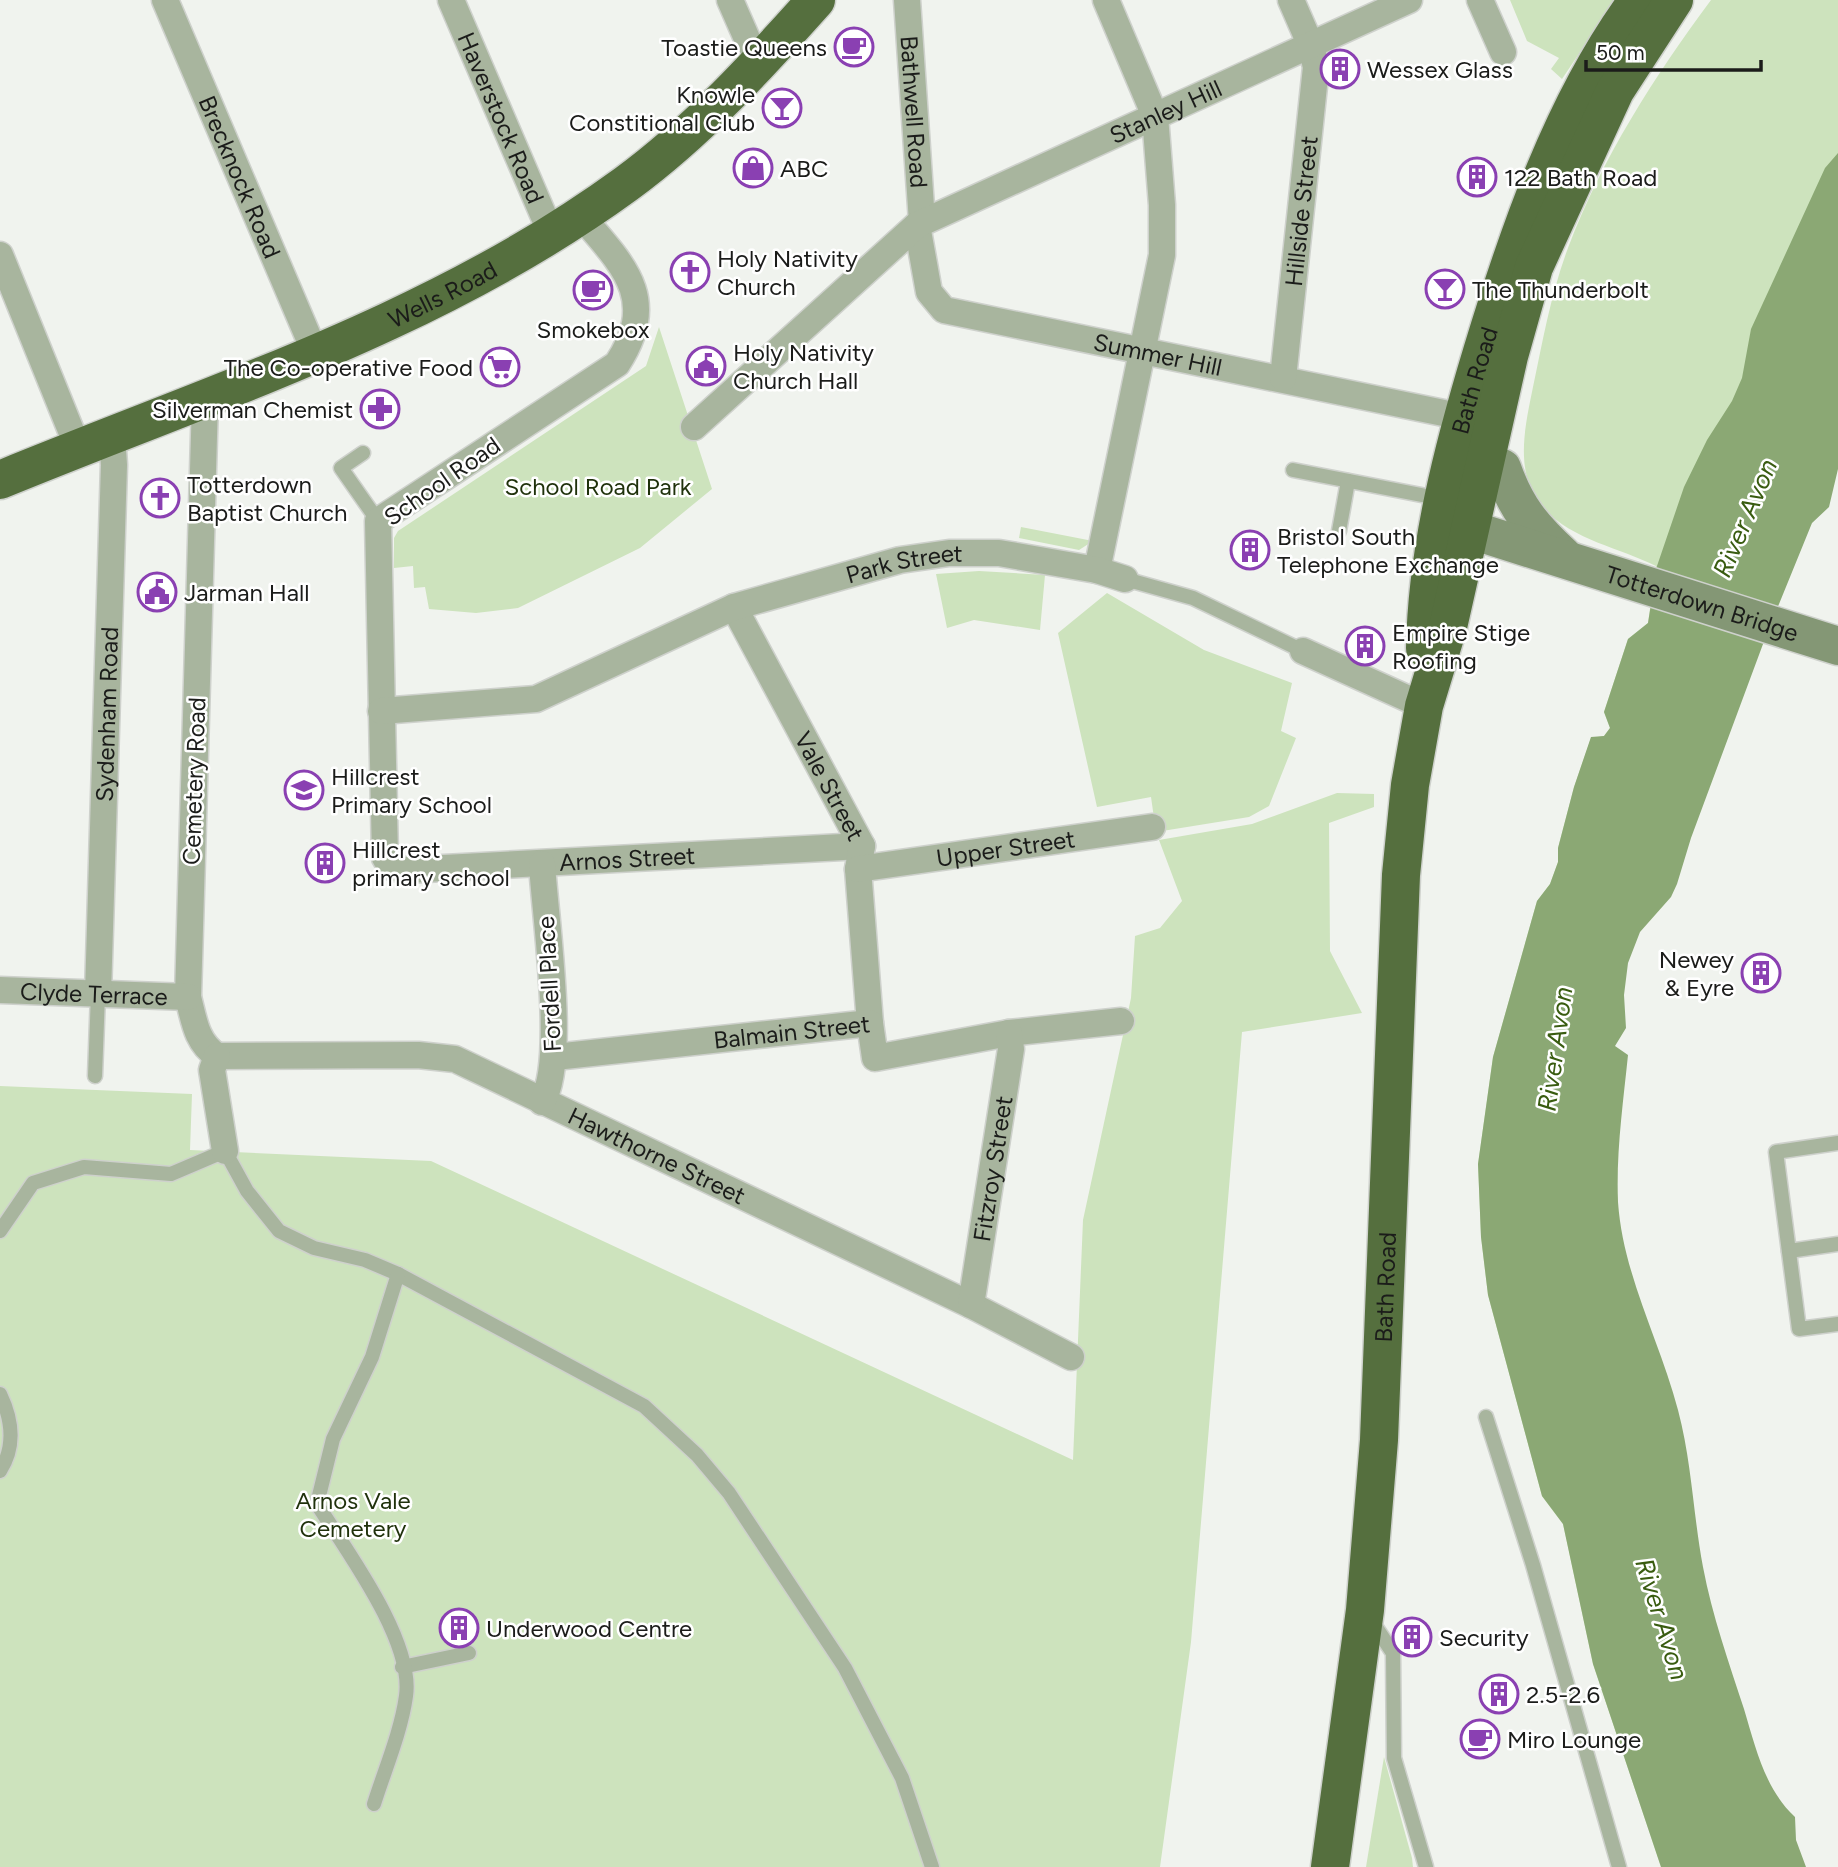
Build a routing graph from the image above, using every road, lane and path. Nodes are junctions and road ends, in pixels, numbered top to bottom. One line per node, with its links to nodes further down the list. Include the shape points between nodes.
1 (165, 0): 21 (street, Brecknock Road)
2 (451, 0): 16 (street, Haverstock Road)
3 (730, 0): 14 (street)
4 (816, 0): 14 (highway, Wells Road)
5 (907, 0): 17 (street, Bathwell Road)
6 (1106, 0): 15 (street)
7 (1291, 0): 12 (street, Hillside Street)
8 (1409, 0): 12 (street, Stanley Hill)
9 (1480, 0): 13 (street)
10 (1638, 0): 24 (highway, Bath Road, via 1581,98 1522,226)
11 (1674, 0): 19 (highway, Bath Road, via 1615,90)
12 (1311, 46): 15 (street, Stanley Hill); 22 (street, Hillside Street, via 1316,67)
13 (1503, 52)
14 (762, 60): 16 (highway, Wells Road, via 629,181)
15 (1154, 116): 17 (street, Stanley Hill); 20 (street, via 1163,255)
16 (566, 224): 21 (highway, Wells Road, via 455,288); 33 (street, School Road, via 619,260 634,287 632,341 617,363)
17 (919, 224): 20 (street, Summer Hill, via 929,292 944,310); 25 (street, Stanley Hill)
18 (0, 255): 26 (street, Sydenham Road)
19 (1534, 267): 28 (highway, Bath Road, via 1502,438); 32 (highway, Bath Road, via 1509,356)
20 (1142, 350): 22 (street, Summer Hill); 36 (street)
21 (316, 355): 23 (highway, Wells Road)
22 (1283, 378): 24 (street, Summer Hill)
23 (205, 401): 26 (highway, Wells Road); 47 (street, Cemetery Road)
24 (1463, 417): 32 (highway, Bath Road)
25 (694, 427)
26 (95, 442): 30 (highway, Wells Road); 49 (street, Sydenham Road, via 114,465)
27 (363, 453): 33 (lane, via 341,468)
28 (1503, 468): 35 (street, Totterdown Bridge, via 1513,499 1535,530)
29 (1293, 470): 31 (lane)
30 (0, 480)
31 (1348, 481): 32 (lane); 34 (lane)
32 (1452, 516): 35 (street, Totterdown Bridge); 41 (highway, Bath Road, via 1426,614)
33 (378, 521): 42 (street, School Road)
34 (1339, 531)
35 (1567, 559): 39 (street, Totterdown Bridge)
36 (1087, 573): 37 (street, Park Street); 38 (street, Park Street, via 999,552 949,553 900,560)
37 (1125, 579): 40 (lane, Park Street, via 1193,598)
38 (734, 607): 42 (street, Park Street, via 536,699); 44 (street, Vale Street)
39 (1831, 644)
40 (1303, 651): 41 (street, Park Street)
41 (1424, 706): 69 (highway, Bath Road, via 1401,875 1382,1380)
42 (381, 711): 46 (street, School Road, via 385,858)
43 (1152, 827): 44 (street, Upper Street)
44 (860, 857): 45 (street, Arnos Street); 51 (street, Vale Street)
45 (542, 864): 46 (street, Arnos Street); 54 (street, Fordell Place)
46 (393, 868)
47 (188, 986): 49 (street, Clyde Terrace); 53 (street, Cemetery Road, via 197,1031 205,1048)
48 (0, 990): 49 (street, Clyde Terrace)
49 (98, 994): 55 (lane)
50 (1121, 1021): 52 (street, Balmain Street)
51 (870, 1023): 52 (street, Balmain Street, via 874,1058); 54 (street, Balmain Street)
52 (1009, 1033): 63 (street, Fitzroy Street, via 1009,1062)
53 (217, 1056): 56 (street, Hawthorne Street, via 418,1055 455,1059); 58 (street, via 212,1070)
54 (555, 1057): 56 (street, Fordell Place)
55 (95, 1076)
56 (542, 1102): 63 (street, Hawthorne Street)
57 (1838, 1143): 61 (lane, via 1776,1152)
58 (225, 1151): 59 (lane, via 171,1174 84,1167 33,1183); 62 (lane, via 247,1191 279,1231 314,1248 365,1260)
59 (0, 1231)
60 (1838, 1244): 61 (lane)
61 (1789, 1251): 64 (lane, via 1799,1329)
62 (398, 1274): 71 (lane, via 372,1357 333,1439 317,1504 398,1640); 74 (lane, via 644,1406 696,1455 729,1493 845,1668 902,1778)
63 (971, 1305): 65 (street, Hawthorne Street)
64 (1838, 1324)
65 (1071, 1357)
66 (0, 1394): 68 (lane, via 11,1431)
67 (1486, 1417): 76 (lane)
68 (0, 1471)
69 (1365, 1610): 73 (lane, via 1393,1653 1394,1758); 75 (highway, Bath Road)
70 (470, 1653): 71 (lane)
71 (402, 1667): 72 (lane, via 407,1694)
72 (374, 1804)
73 (1426, 1866)
74 (932, 1867)
75 (1330, 1867)
76 (1619, 1867)

